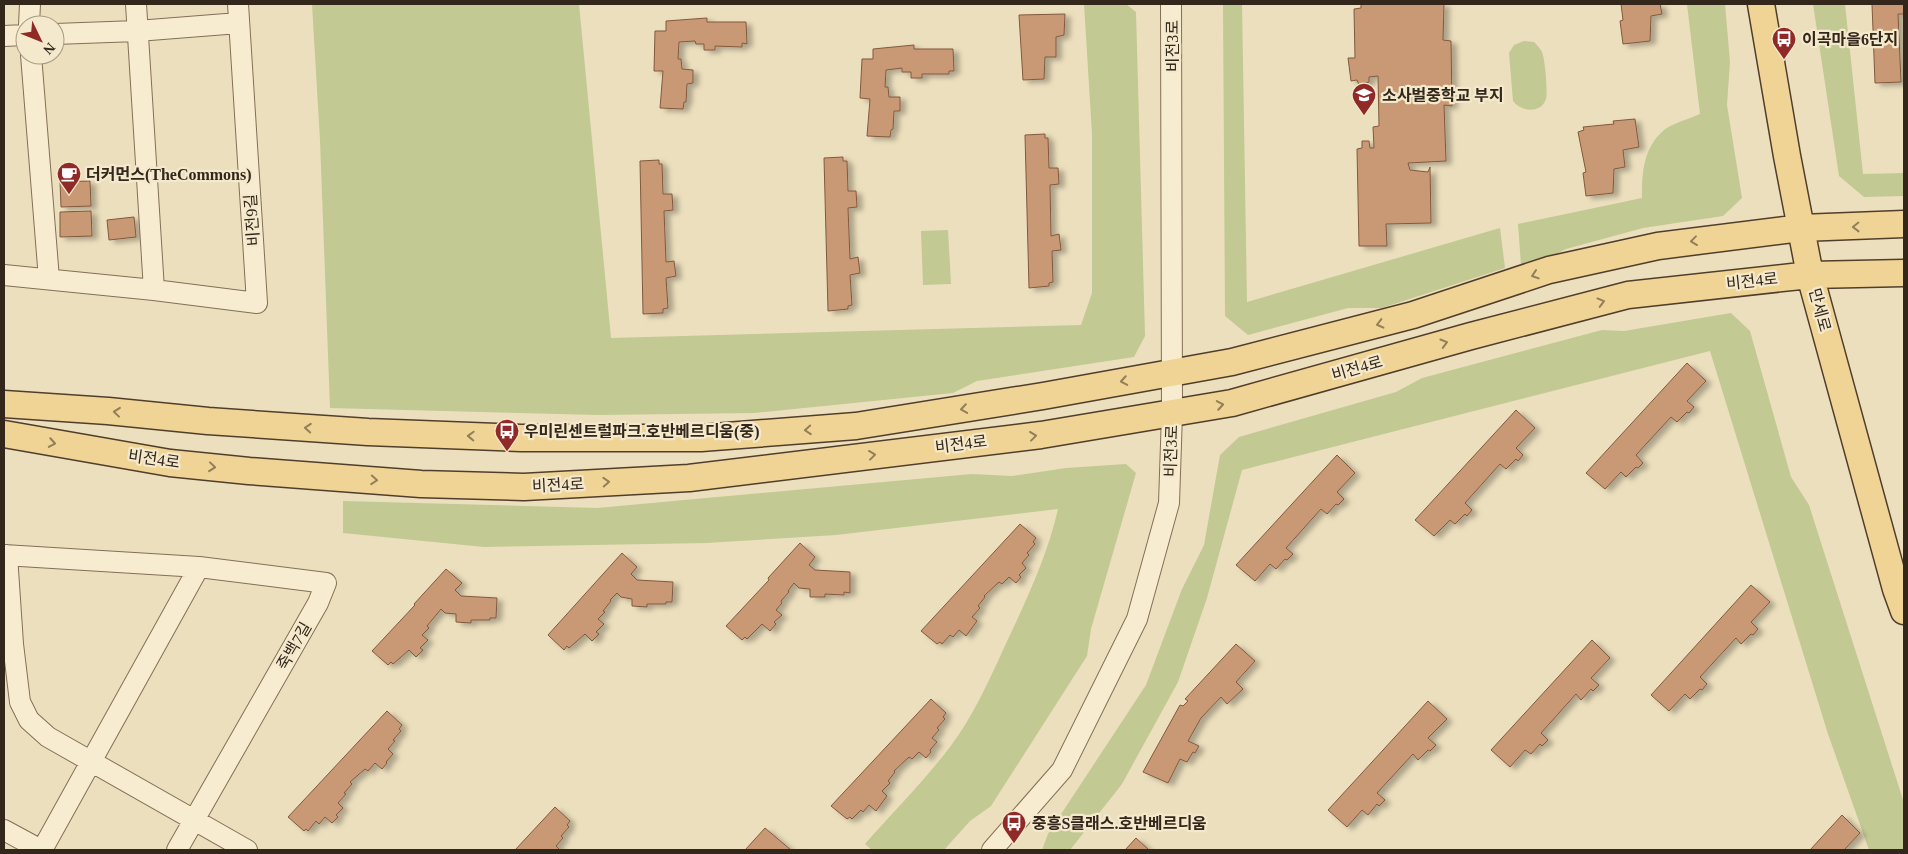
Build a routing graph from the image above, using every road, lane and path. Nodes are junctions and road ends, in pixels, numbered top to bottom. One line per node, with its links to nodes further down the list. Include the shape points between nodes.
1 (136, 4): 5 (street)
2 (1172, 4): 15 (street, 비전3로)
3 (1761, 4): 9 (main road, 만세로)
4 (239, 13): 5 (street); 14 (street, 비전9길, via 257,303)
5 (137, 31): 6 (street); 14 (street)
6 (65, 34)
7 (32, 65): 13 (street)
8 (1904, 224): 9 (main road, 비전4로, one-way to 9)
9 (1801, 228): 12 (main road, 만세로); 15 (main road, 비전4로, one-way to 15, via 1658,246 1558,268 1413,316 1232,362)
10 (1904, 273): 12 (main road, 비전4로)
11 (4, 275): 13 (street, 비전9길)
12 (1810, 275): 17 (main road, 비전4로, one-way to 12, via 1232,403 1628,295); 21 (main road, 만세로)
13 (49, 279): 14 (street, 비전9길)
14 (154, 290)
15 (1172, 373): 16 (main road, 비전4로, one-way to 16, via 856,426 701,438 522,438 368,432); 17 (street, 비전3로)
16 (4, 404)
17 (1172, 414): 18 (main road, 비전4로, one-way to 17, via 170,462 239,470 421,484 524,487 690,478 1041,435); 29 (street, 비전3로, via 1169,503 1137,619 1062,770)
18 (4, 434)
19 (5, 555): 20 (street, 죽백7길); 22 (street)
20 (199, 567): 23 (street); 24 (street, 죽백7길, via 326,583 318,603)
21 (1904, 611)
22 (8, 645): 23 (street, via 20,702 28,720 48,737)
23 (92, 761): 24 (street); 26 (street)
24 (195, 819): 27 (street, 죽백7길); 28 (street)
25 (4, 830): 26 (street)
26 (41, 850)
27 (177, 850)
28 (247, 850)
29 (992, 850)

